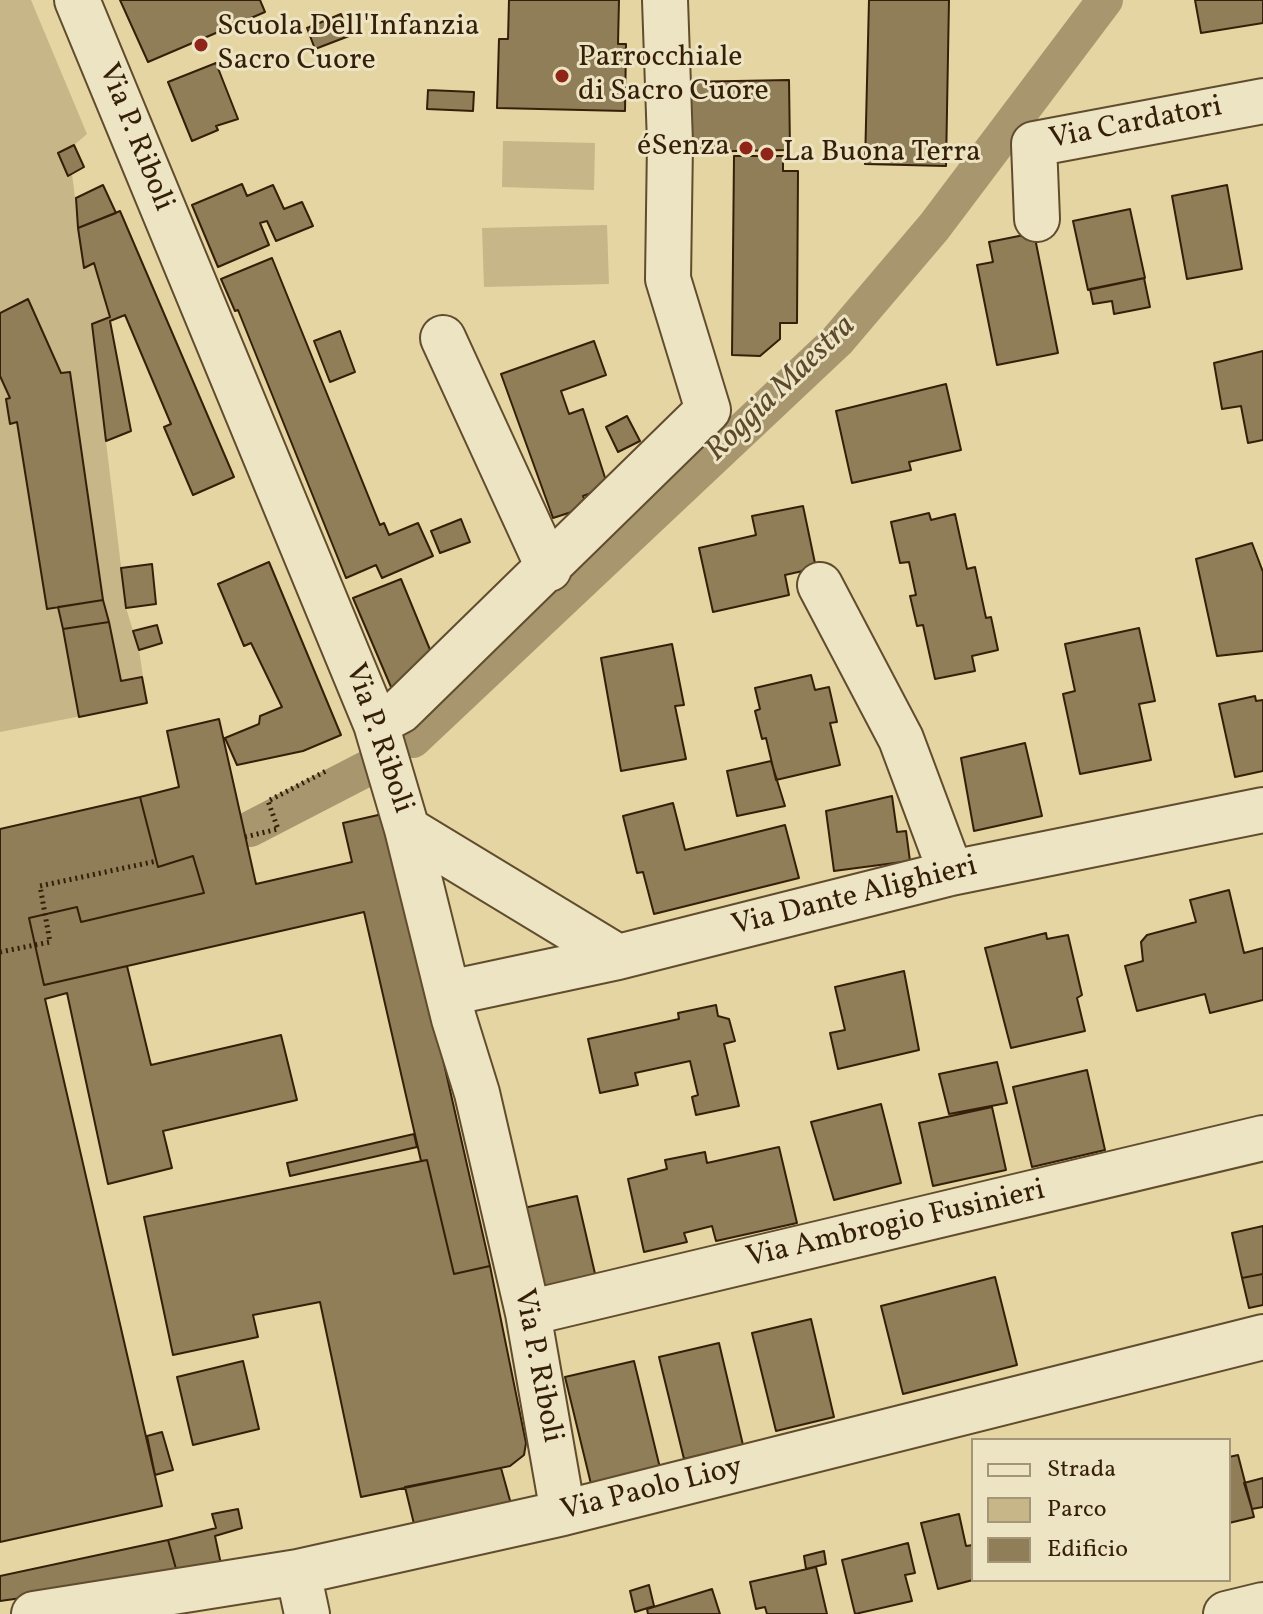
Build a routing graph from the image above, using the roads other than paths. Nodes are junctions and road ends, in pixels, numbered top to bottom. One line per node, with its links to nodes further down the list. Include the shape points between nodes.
1 (77, 0): 8 (street, Via P. Riboli)
2 (665, 0): 6 (street, via 668,279 708,410)
3 (1263, 101): 4 (street, Via Cardatori, via 1034,144)
4 (1037, 219)
5 (443, 338): 6 (street)
6 (549, 569): 8 (street, via 400,711)
7 (820, 585): 11 (street, via 901,739)
8 (376, 724): 10 (street, Via P. Riboli)
9 (1263, 810): 11 (street, Via Dante Alighieri)
10 (407, 829): 12 (street); 13 (street, Via P. Riboli)
11 (951, 873): 12 (street, Via Dante Alighieri)
12 (618, 957): 13 (street, Via Dante Alighieri)
13 (449, 993): 15 (street, Via P. Riboli)
14 (1263, 1138): 15 (street, Via Ambrogio Fusinieri)
15 (528, 1313): 17 (street, Via P. Riboli)
16 (1263, 1337): 17 (street, Via Paolo Lioy)
17 (563, 1513): 18 (street, Via Paolo Lioy)
18 (298, 1572): 20 (street, Via Paolo Lioy); 21 (street)
19 (1263, 1605): 22 (street)
20 (34, 1614)
21 (307, 1614)
22 (1226, 1614)

